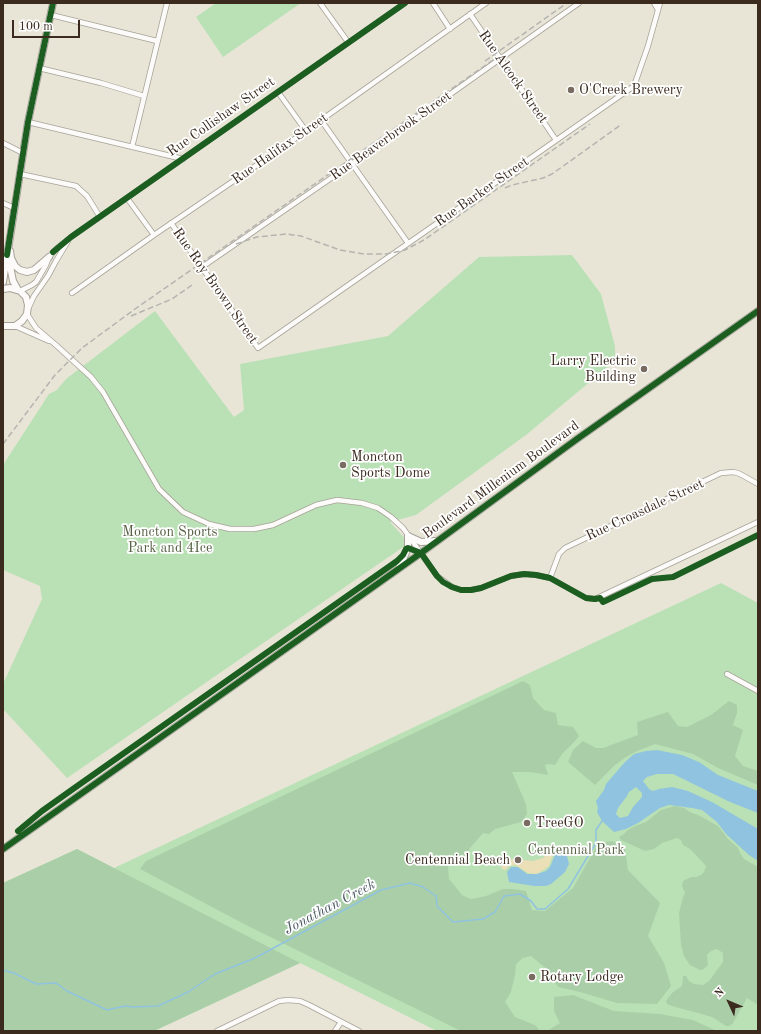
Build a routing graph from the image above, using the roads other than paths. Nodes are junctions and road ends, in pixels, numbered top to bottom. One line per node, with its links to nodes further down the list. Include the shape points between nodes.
1 (53, 3): 12 (main road)
2 (167, 3): 14 (street)
3 (320, 3): 15 (street)
4 (405, 3): 15 (street, Rue Collishaw Street)
5 (433, 3): 13 (street)
6 (486, 3): 11 (street, Rue Halifax Street)
7 (579, 3): 16 (street, Rue Beaverbrook Street)
8 (654, 3): 10 (street)
9 (660, 3): 10 (street, Rue Barker Street)
10 (658, 10): 23 (street, Rue Barker Street, via 634,86)
11 (470, 14): 13 (street, Rue Halifax Street); 16 (street, Rue Alcock Street)
12 (51, 15): 14 (street); 17 (main road)
13 (450, 29): 20 (street, Rue Halifax Street)
14 (157, 41): 19 (street)
15 (348, 42): 18 (street, Rue Collishaw Street)
16 (502, 59): 23 (street, Rue Alcock Street); 28 (street, Rue Beaverbrook Street)
17 (39, 68): 19 (street); 21 (main road)
18 (278, 92): 22 (street); 27 (street, Rue Collishaw Street)
19 (144, 96): 25 (street)
20 (321, 120): 22 (street, Rue Halifax Street); 28 (street)
21 (28, 122): 25 (street); 26 (main road)
22 (306, 131): 34 (street, Rue Halifax Street)
23 (556, 140): 38 (street, Rue Barker Street)
24 (3, 143): 26 (street)
25 (132, 147): 27 (street)
26 (23, 153): 29 (main road)
27 (183, 159): 30 (street, Rue Collishaw Street)
28 (353, 163): 38 (street); 42 (street, Rue Beaverbrook Street)
29 (20, 174): 32 (main road); 33 (street, via 76,186 87,196)
30 (127, 198): 33 (street, Rue Collishaw Street); 35 (street)
31 (3, 203): 32 (street)
32 (14, 208): 37 (main road)
33 (100, 217): 36 (street, Rue Collishaw Street)
34 (171, 223): 35 (street, Rue Halifax Street); 42 (street, Rue Roy Brown Street)
35 (154, 235): 46 (street, Rue Halifax Street)
36 (71, 237): 40 (street, Rue Collishaw Street); 48 (street, Rue Collishaw Street, via 34,296)
37 (10, 239): 39 (main road); 41 (main road)
38 (408, 243): 53 (street, Rue Barker Street)
39 (10, 249): 40 (main road, via 15,266 27,272 34,270); 45 (main road, via 10,268 13,281)
40 (49, 257): 45 (street, Rue Collishaw Street, via 36,282)
41 (4, 265): 43 (main road)
42 (202, 267): 53 (street, Rue Roy Brown Street)
43 (3, 282)
44 (3, 289): 45 (main road)
45 (19, 290): 48 (main road, via 26,297)
46 (72, 293)
47 (758, 311): 57 (main road, Boulevard Millenium Boulevard)
48 (28, 312): 50 (main road, via 22,321); 52 (street, via 36,328)
49 (3, 326): 50 (main road)
50 (13, 326): 51 (main road); 52 (street)
51 (3, 331)
52 (57, 346): 56 (street, via 103,392 159,489 183,512 209,524 230,529 254,529 273,525 316,505 336,500 378,508 403,528)
53 (258, 348)
54 (758, 484): 60 (street, Rue Croasdale Street, via 734,472 722,473 565,548 559,554)
55 (758, 522): 60 (street, via 600,598 586,598)
56 (408, 536): 57 (main road, via 421,542); 58 (street); 59 (main road, via 408,548)
57 (437, 541): 58 (main road, Boulevard Millenium Boulevard)
58 (421, 553): 59 (main road, Boulevard Millenium Boulevard); 60 (street, via 443,582 461,590 481,588 511,576 524,574)
59 (399, 568): 63 (main road, Boulevard Millenium Boulevard)
60 (550, 578)
61 (727, 674): 62 (street)
62 (758, 691)
63 (3, 849)
64 (341, 1022): 65 (street, via 300,1001 288,1000 279,1001); 66 (street); 67 (street)
65 (217, 1031)
66 (335, 1031)
67 (359, 1031)

